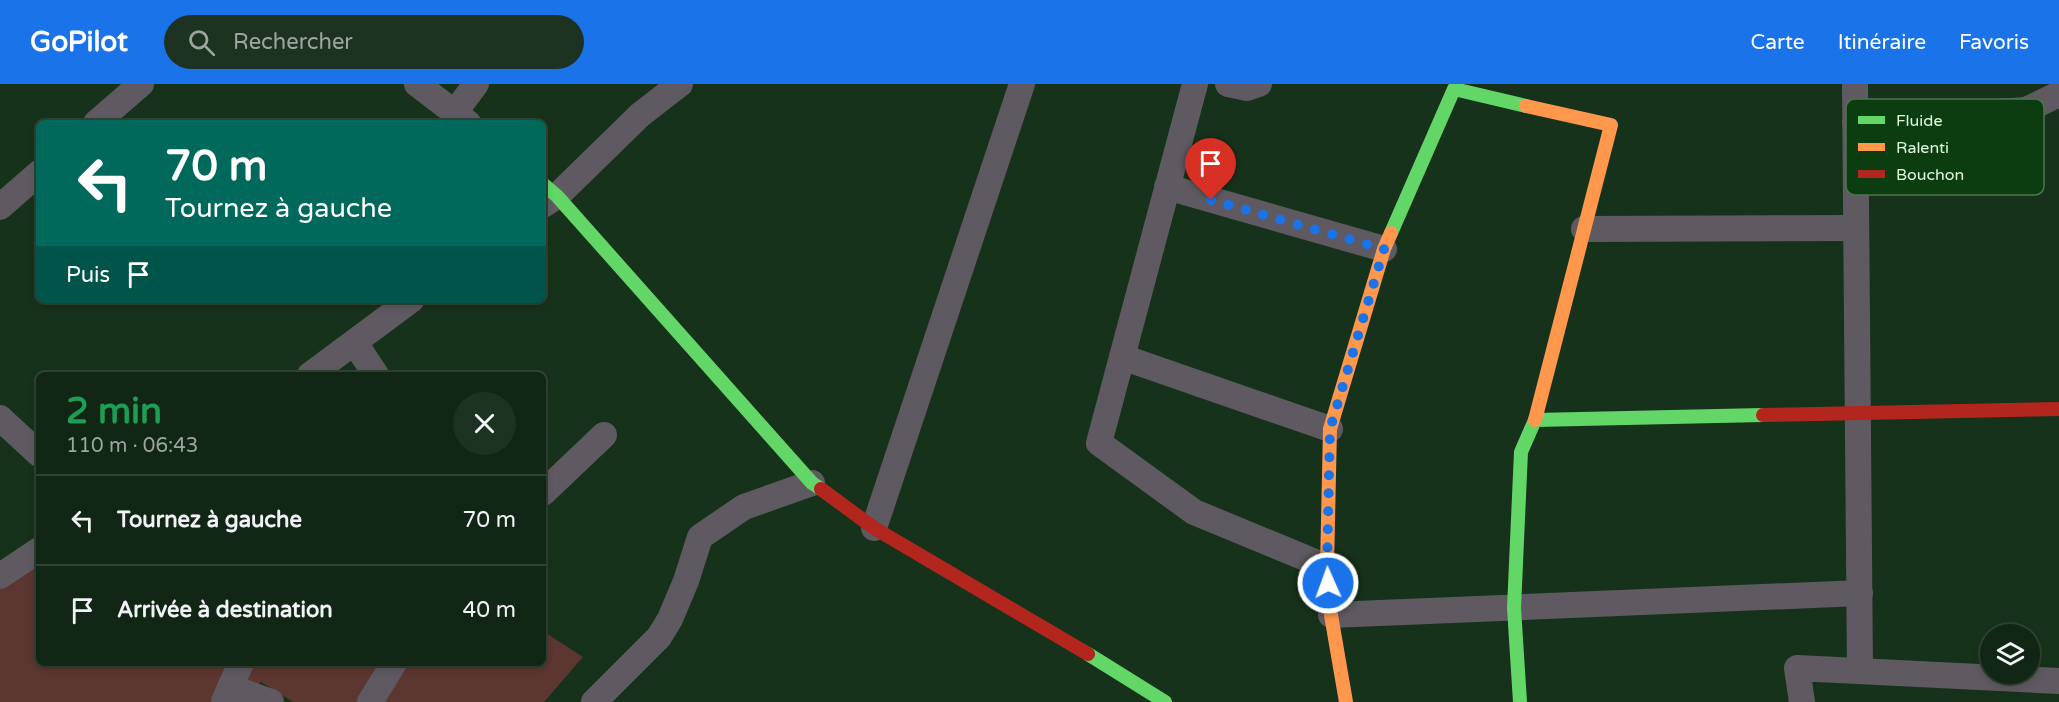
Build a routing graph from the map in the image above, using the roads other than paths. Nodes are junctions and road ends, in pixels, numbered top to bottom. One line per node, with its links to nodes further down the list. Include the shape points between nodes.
1 (141, 84): 13 (street)
2 (417, 84): 12 (street)
3 (476, 84): 12 (street)
4 (680, 84): 16 (street)
5 (1022, 84): 36 (street)
6 (1195, 84): 15 (street)
7 (1228, 84): 8 (street, via 1246,88)
8 (1259, 84)
9 (1449, 86): 20 (street, via 1611,125); 21 (street)
10 (2059, 94): 11 (street)
11 (2044, 101)
12 (461, 118)
13 (99, 120)
14 (36, 176): 18 (street)
15 (1167, 188): 21 (street); 24 (street)
16 (548, 195): 34 (street)
17 (1856, 195): 19 (street)
18 (0, 207)
19 (1856, 228): 20 (street); 28 (street)
20 (1584, 229): 30 (street)
21 (1384, 249): 31 (street)
22 (407, 303): 23 (street)
23 (355, 343): 25 (street); 26 (street)
24 (1122, 357): 31 (street); 38 (street, via 1099,442 1194,512)
25 (314, 372)
26 (374, 372)
27 (2059, 409): 28 (street)
28 (1858, 413): 30 (street); 40 (street)
29 (0, 418): 33 (street)
30 (1535, 420): 41 (street, via 1521,452)
31 (1330, 429): 38 (street)
32 (604, 435): 35 (street)
33 (36, 451)
34 (812, 483): 36 (street); 50 (street, via 744,507 700,537 686,581 659,637)
35 (546, 490)
36 (874, 528): 51 (street)
37 (36, 552): 39 (street)
38 (1327, 567): 42 (street)
39 (0, 576)
40 (1860, 593): 41 (street); 45 (street)
41 (1514, 608): 42 (street); 53 (street)
42 (1331, 615): 52 (street)
43 (240, 666): 47 (street)
44 (392, 666): 49 (street)
45 (1860, 671): 46 (street); 54 (street, via 1797,668)
46 (2059, 681)
47 (227, 695): 48 (street)
48 (271, 702)
49 (370, 702)
50 (594, 702)
51 (1165, 702)
52 (1346, 702)
53 (1520, 702)
54 (1802, 702)

